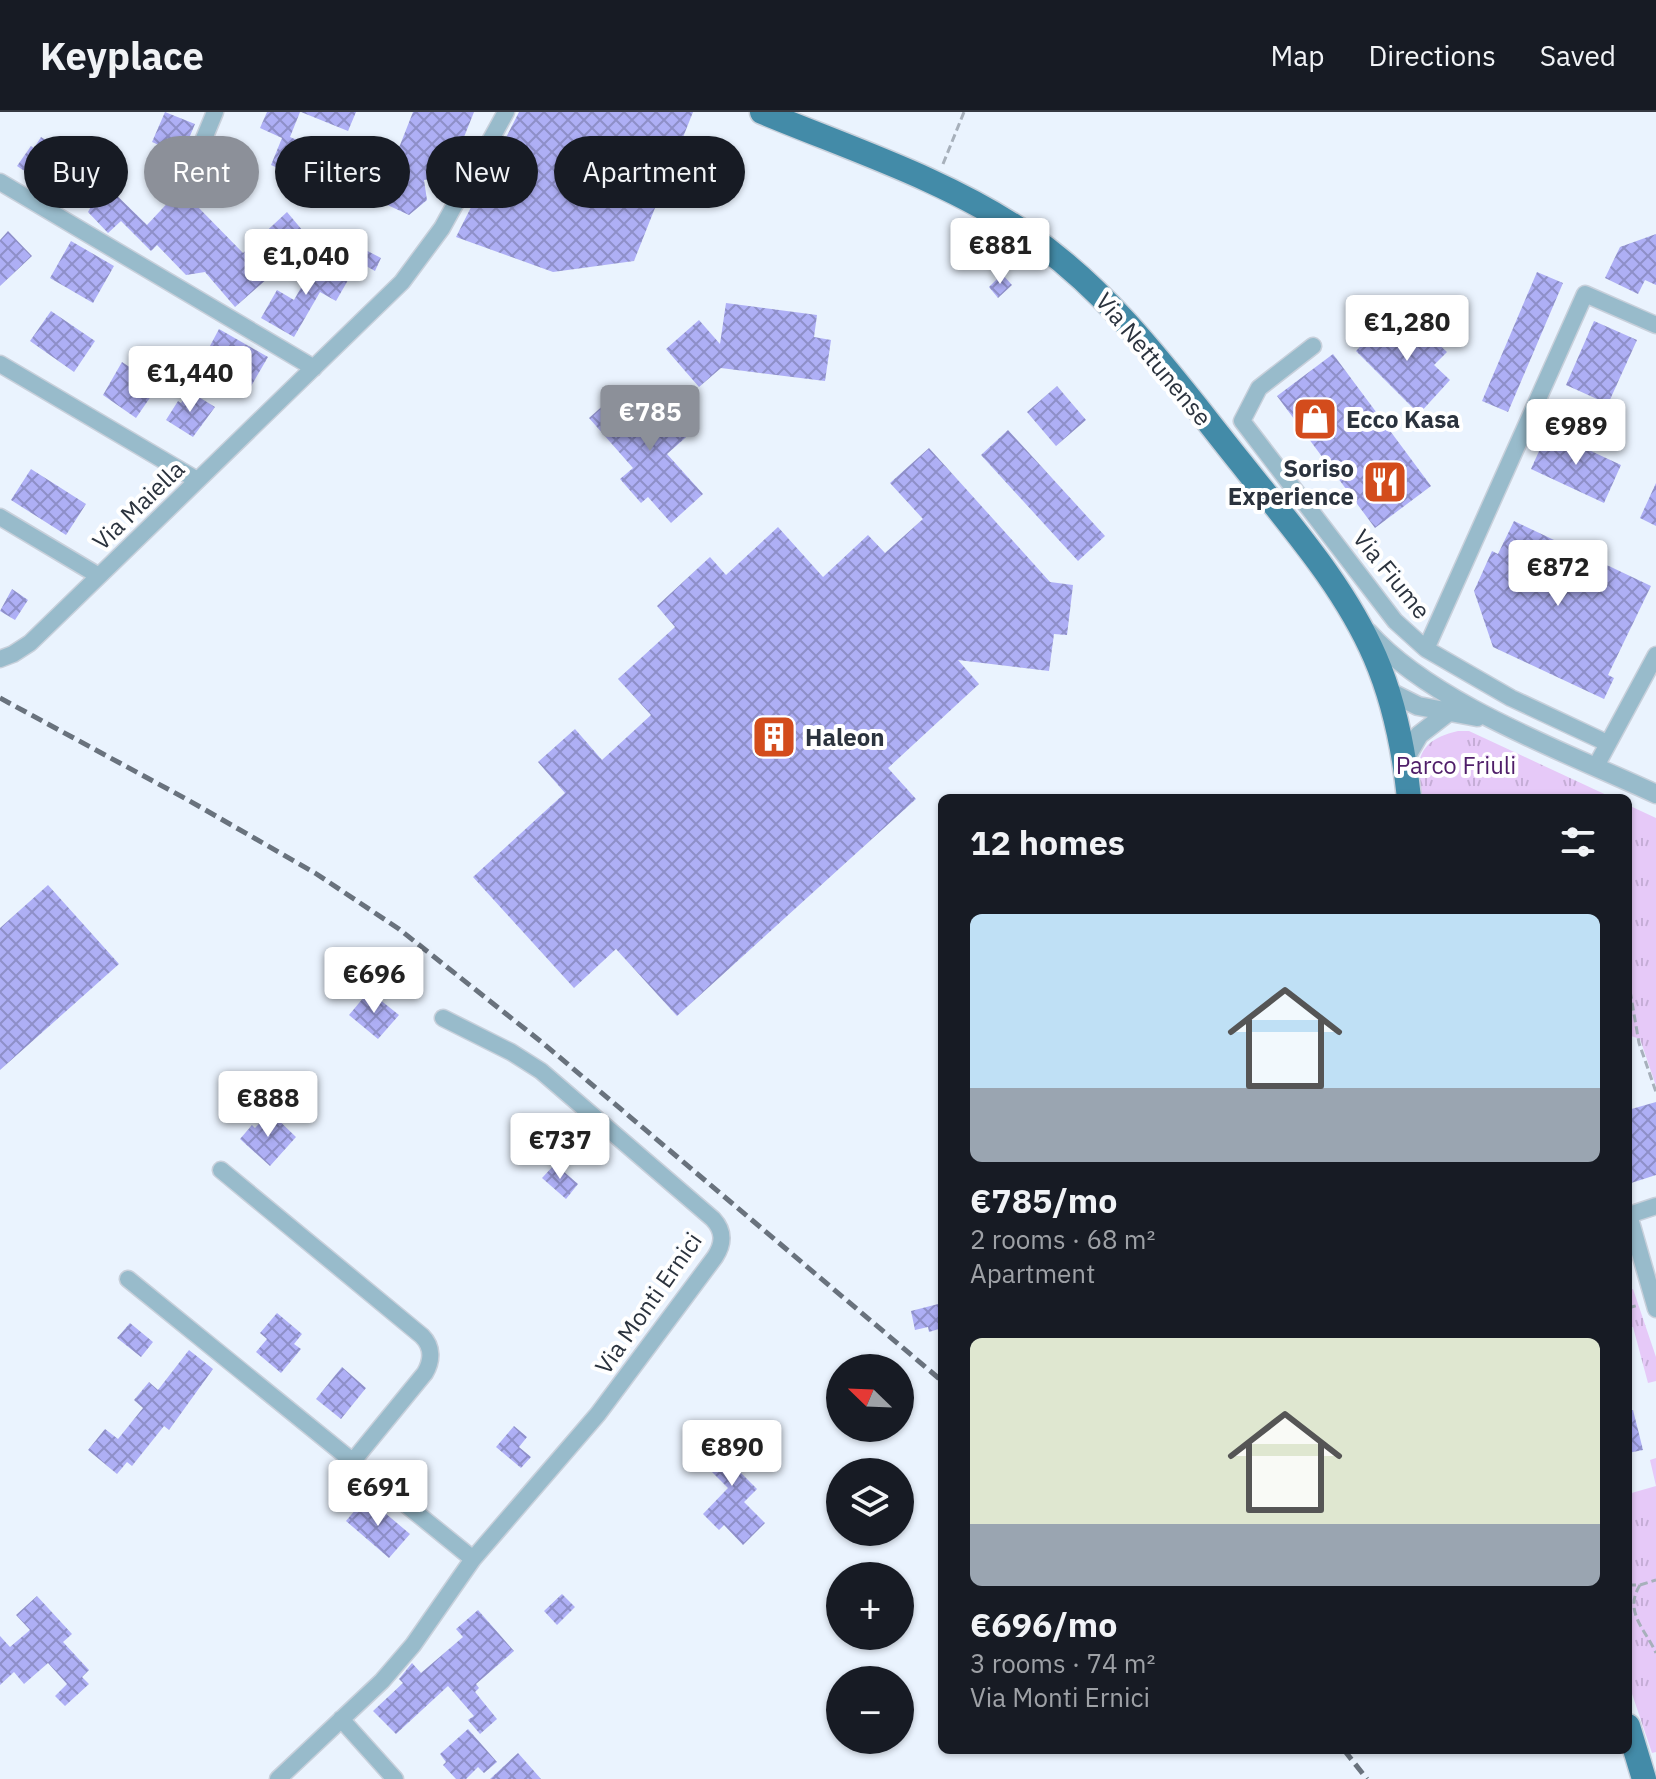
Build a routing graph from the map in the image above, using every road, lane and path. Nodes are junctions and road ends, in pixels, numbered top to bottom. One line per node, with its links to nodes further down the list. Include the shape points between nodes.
1 (215, 112): 5 (street)
2 (506, 112): 11 (street, Via Maiella, via 420,261)
3 (762, 112): 7 (main road, Via Nettunense)
4 (964, 112): 7 (path)
5 (205, 136)
6 (0, 182): 11 (street)
7 (935, 184): 15 (main road, Via Nettunense, via 1028,235 1118,313 1285,519)
8 (1656, 325): 16 (street, Via Fiume, via 1585,294)
9 (1313, 346): 16 (street, Via Fiume, via 1259,388 1242,421 1395,621)
10 (0, 364): 12 (street)
11 (314, 368): 12 (street, Via Maiella)
12 (197, 480): 14 (street, Via Maiella)
13 (0, 517): 14 (street)
14 (99, 576): 18 (street, Via Maiella, via 24,648)
15 (1355, 618): 20 (main road, Via Nettunense); 21 (street, via 1381,647)
16 (1426, 649): 19 (street, Via Fiume)
17 (1656, 655): 22 (street)
18 (0, 659)
19 (1467, 674): 21 (street); 22 (street, Via Fiume)
20 (1388, 691): 21 (street, via 1418,706); 23 (main road, Via Nettunense)
21 (1448, 699): 23 (street); 24 (street)
22 (1607, 743): 24 (street)
23 (1404, 761): 25 (main road, Via Nettunense)
24 (1596, 766): 26 (street)
25 (1408, 794)
26 (1656, 794)
27 (1632, 1002): 29 (path)
28 (443, 1018): 37 (street, Via Monti Ernici, via 551,1079 713,1219 722,1238 715,1257 629,1374)
29 (1656, 1092)
30 (221, 1170): 36 (street, via 429,1345 425,1373)
31 (1656, 1206): 32 (street)
32 (1632, 1214)
33 (1632, 1229): 35 (street)
34 (128, 1279): 36 (street)
35 (1649, 1306)
36 (353, 1461): 37 (street)
37 (473, 1559): 42 (street, Via Monti Ernici, via 407,1652)
38 (1656, 1580): 40 (path)
39 (1632, 1585): 40 (path)
40 (1640, 1585): 41 (path, via 1635,1616)
41 (1656, 1653)
42 (341, 1719): 44 (street, Via Monti Ernici); 45 (street)
43 (1632, 1739): 46 (main road)
44 (278, 1779)
45 (395, 1779)
46 (1644, 1779)

